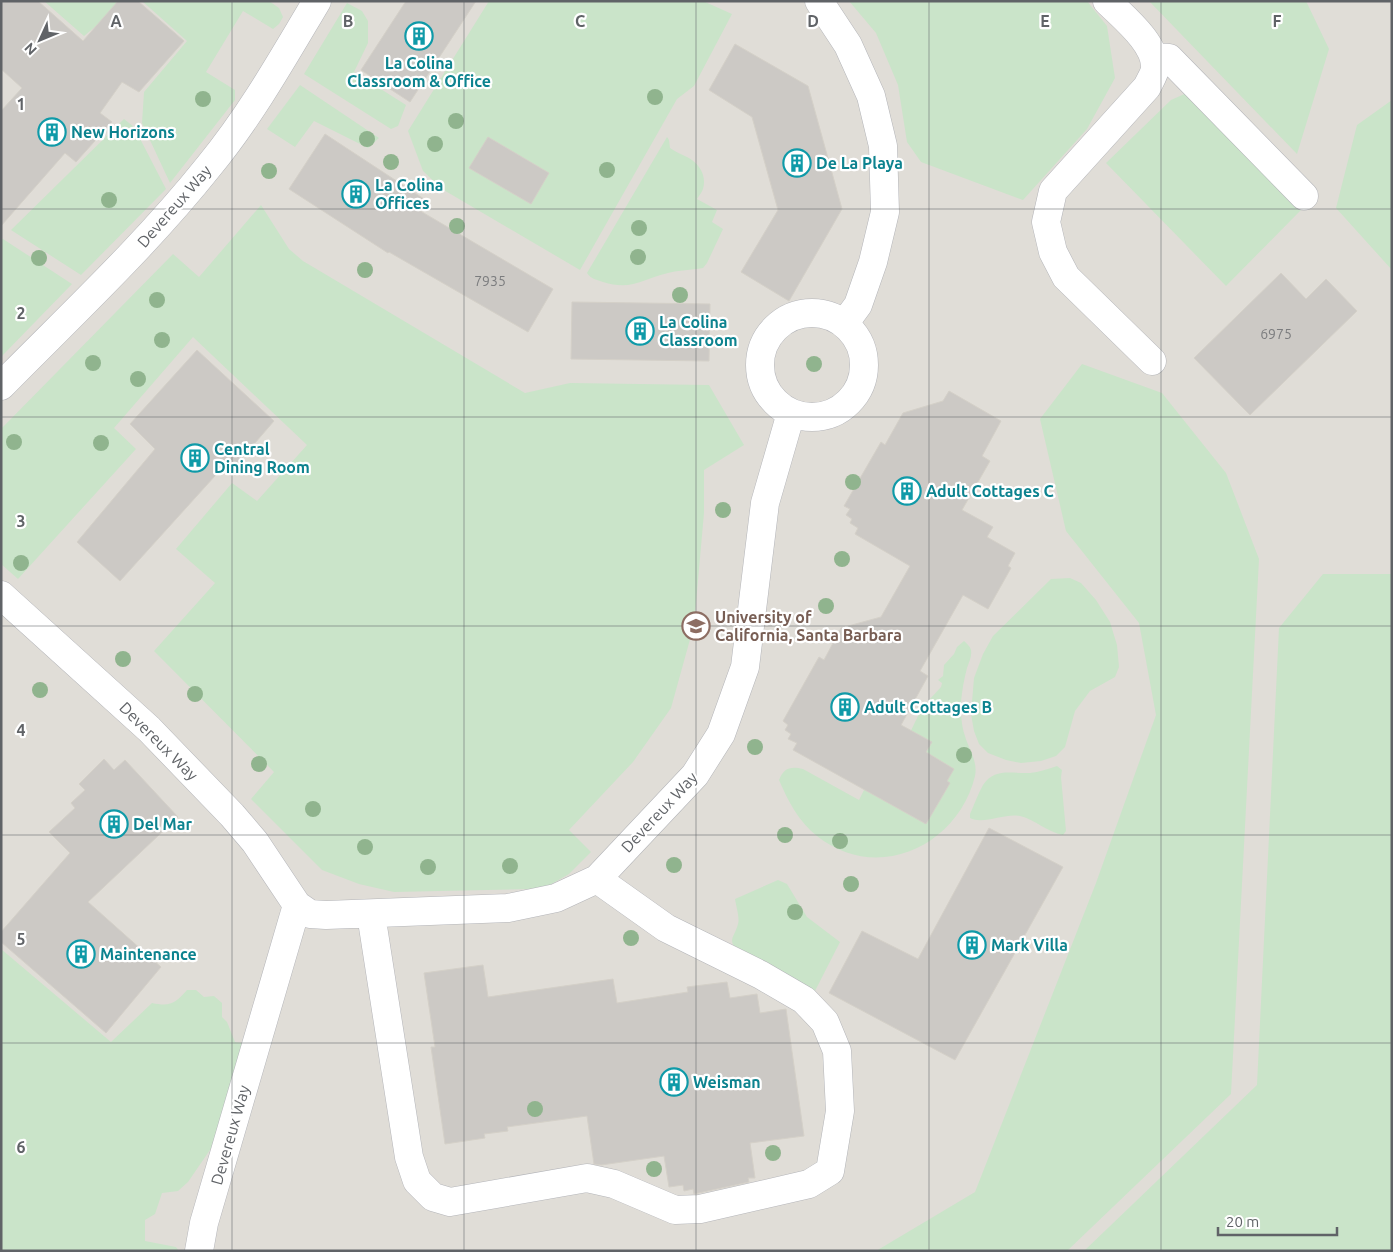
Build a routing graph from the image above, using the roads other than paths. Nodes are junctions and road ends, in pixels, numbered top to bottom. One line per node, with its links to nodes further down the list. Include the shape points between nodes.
1 (316, 1): 8 (street, Devereux Way, via 258,100 210,165 158,226)
2 (819, 1): 6 (street, via 848,44 871,96 883,146 885,212 858,305)
3 (1107, 1): 4 (street, via 1148,42)
4 (1154, 56): 5 (street, via 1169,58); 7 (street, via 1155,71 1147,87 1053,192 1046,222 1054,252 1066,277)
5 (1304, 196)
6 (844, 324): 9 (street, via 856,336 863,351 865,368 861,385 840,410 824,417 807,418); 9 (street, via 828,316 810,313 794,316 778,325 767,338 760,372 776,404)
7 (1152, 361)
8 (1, 386)
9 (791, 413): 11 (street, Devereux Way, via 765,503 744,667 721,734 695,775)
10 (1, 595): 12 (street, Devereux Way, via 149,729 225,808 255,842)
11 (597, 879): 13 (street, Devereux Way, via 556,898 508,908); 13 (street, via 666,928 804,1000 825,1022 836,1051 840,1111 830,1171 810,1184 700,1209 675,1210 614,1184 587,1178 450,1202 433,1197 417,1181 409,1157)
12 (297, 905): 13 (street, Devereux Way, via 310,914 326,916); 14 (street, Devereux Way)
13 (371, 914)
14 (198, 1251)

